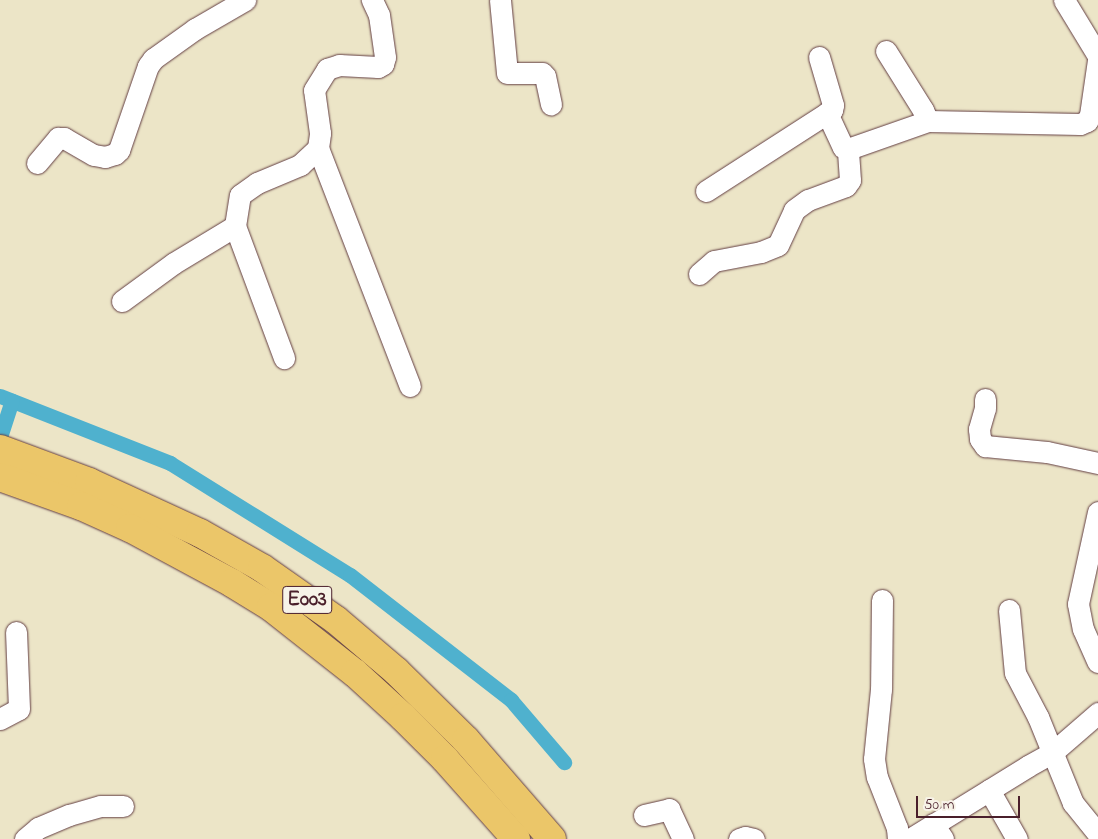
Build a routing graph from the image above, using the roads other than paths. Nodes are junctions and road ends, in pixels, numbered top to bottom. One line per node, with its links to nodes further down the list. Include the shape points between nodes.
1 (245, 0): 14 (street, via 152,59 115,154 105,157 94,155 64,138 58,138)
2 (372, 0): 12 (street, via 379,15 385,56 383,64 378,67 340,65 327,69 314,90 320,133)
3 (500, 0): 9 (street, via 507,73 542,73)
4 (1064, 0): 6 (street)
5 (886, 51): 11 (street)
6 (1098, 56)
7 (819, 57): 10 (street, via 833,105)
8 (1098, 60): 11 (street, via 1090,115 1080,124)
9 (552, 104)
10 (827, 114): 13 (street, via 843,148); 15 (street)
11 (928, 121): 13 (street)
12 (318, 148): 16 (street, via 300,165 257,183 240,194); 20 (street)
13 (848, 149): 17 (street, via 850,180 846,186 808,200 794,210 778,245 761,252 714,261)
14 (37, 163)
15 (706, 191)
16 (235, 226): 18 (street, via 174,263); 19 (street)
17 (699, 274)
18 (122, 301)
19 (284, 358)
20 (410, 386)
21 (985, 399): 23 (street, via 979,429 985,446 1047,452)
22 (0, 449): 40 (highway, E003, via 88,482 200,532 262,568 336,620 396,671 466,740)
23 (1098, 463)
24 (0, 477): 39 (highway, E003, via 81,506 130,528 271,607 355,673 402,717 445,759)
25 (1098, 512): 29 (street, via 1078,604 1083,629)
26 (882, 600): 44 (street, via 881,689 874,759)
27 (1009, 610): 32 (street, via 1015,673)
28 (16, 632): 31 (street, via 19,709)
29 (1098, 662)
30 (1098, 713): 32 (street)
31 (0, 719)
32 (1053, 752): 33 (street); 37 (street, via 1073,802)
33 (989, 790): 36 (street); 46 (street)
34 (122, 806): 38 (street, via 101,806 68,815 38,828)
35 (644, 815): 41 (street, via 669,809)
36 (938, 831): 45 (street)
37 (1098, 834)
38 (25, 839)
39 (516, 839)
40 (552, 839)
41 (683, 839)
42 (739, 839): 43 (street)
43 (754, 839)
44 (898, 839)
45 (910, 839)
46 (1017, 839)

